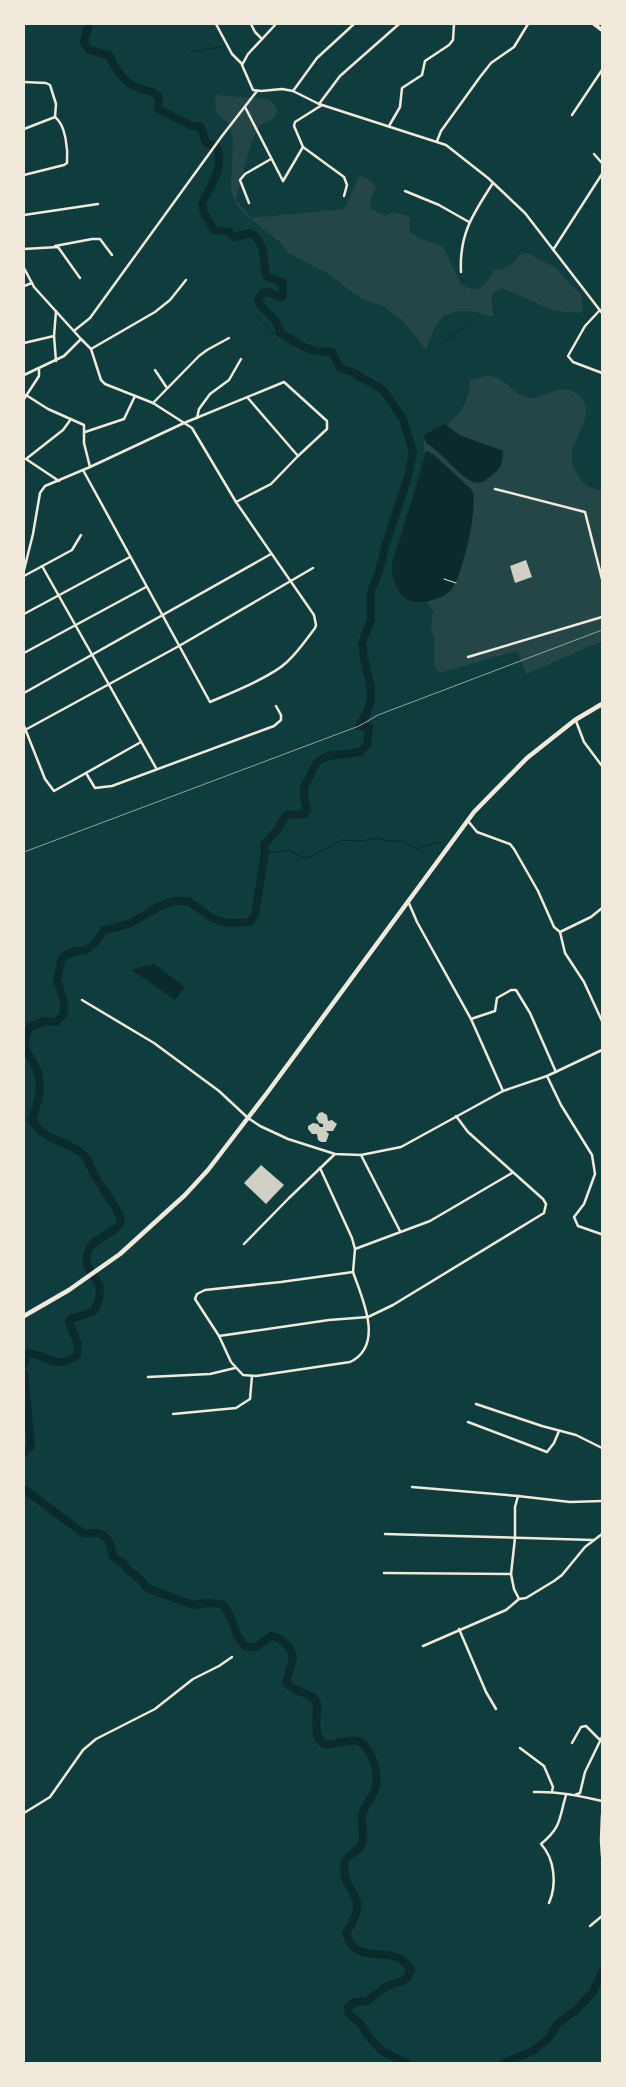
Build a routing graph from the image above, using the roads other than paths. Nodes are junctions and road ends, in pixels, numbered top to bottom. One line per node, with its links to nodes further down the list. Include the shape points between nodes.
1 (216, 24): 11 (street, via 232,54)
2 (251, 24): 10 (street)
3 (276, 24): 10 (street)
4 (354, 24): 15 (street, via 317,58)
5 (398, 24): 16 (street, via 340,76)
6 (454, 24): 20 (street, via 454,36 449,45 425,61 422,75 402,88 400,106)
7 (528, 24): 22 (street, via 514,47 491,63)
8 (594, 24): 9 (street)
9 (602, 30)
10 (262, 39): 11 (street)
11 (242, 65): 14 (street, via 253,90)
12 (602, 70): 18 (street)
13 (24, 82): 19 (street, via 50,85 56,104)
14 (257, 91): 15 (street); 17 (street)
15 (293, 91): 16 (street)
16 (321, 104): 20 (street); 23 (street, via 295,122)
17 (245, 107): 25 (street); 48 (street, via 90,318)
18 (572, 114)
19 (55, 117): 21 (street); 28 (street, via 63,127 67,163)
20 (390, 126): 22 (street)
21 (24, 129)
22 (437, 141): 29 (street)
23 (303, 147): 25 (street, via 283,182); 31 (street, via 344,177)
24 (594, 154): 26 (street)
25 (271, 160): 32 (street, via 240,180)
26 (602, 162)
27 (602, 174): 38 (street)
28 (24, 175)
29 (493, 183): 35 (street); 38 (street, via 525,213)
30 (405, 191): 35 (street)
31 (344, 196)
32 (249, 203)
33 (98, 204): 34 (street)
34 (24, 215)
35 (469, 222): 41 (street, via 462,244)
36 (53, 246): 37 (street); 39 (street, via 100,239); 42 (street, via 61,249)
37 (24, 249)
38 (553, 250): 47 (street)
39 (112, 256)
40 (24, 268): 44 (street)
41 (461, 272)
42 (80, 278)
43 (186, 280): 53 (street, via 155,312)
44 (32, 283): 45 (street); 46 (street)
45 (24, 286)
46 (56, 310): 48 (street); 49 (street)
47 (601, 311): 58 (street, via 585,326 568,356 573,362)
48 (75, 330): 51 (street)
49 (54, 336): 52 (street); 55 (street)
50 (229, 338): 60 (street, via 207,350)
51 (81, 339): 53 (street); 55 (street)
52 (24, 343)
53 (91, 349): 62 (street, via 101,380)
54 (241, 359): 66 (street, via 229,380 210,394)
55 (56, 361): 56 (street)
56 (39, 368): 59 (street); 61 (street, via 39,376)
57 (155, 370): 60 (street)
58 (602, 373)
59 (24, 375)
60 (167, 388): 65 (street)
61 (26, 395): 64 (street); 67 (street)
62 (135, 396): 65 (street); 69 (street, via 124,419)
63 (246, 397): 66 (street); 70 (street); 70 (street, via 284,382 327,420 324,433)
64 (24, 399)
65 (153, 403): 68 (street)
66 (196, 418): 68 (street)
67 (71, 419): 69 (street, via 84,426); 73 (street, via 63,430 26,459)
68 (184, 423): 71 (street); 75 (street, via 192,428)
69 (84, 432): 71 (street)
70 (298, 456): 75 (street, via 272,484)
71 (90, 467): 72 (street)
72 (83, 470): 73 (street); 78 (street)
73 (59, 481): 81 (street, via 41,489)
74 (495, 488): 83 (street, via 585,512)
75 (236, 502): 77 (street)
76 (81, 535): 79 (street, via 72,550)
77 (271, 554): 84 (street); 88 (street)
78 (130, 557): 85 (street); 86 (street)
79 (42, 566): 82 (street); 86 (street)
80 (313, 568): 84 (street)
81 (24, 570)
82 (24, 576)
83 (602, 579)
84 (290, 582): 91 (street); 91 (street, via 314,615 316,625 286,664 210,702)
85 (146, 587): 88 (street); 90 (street)
86 (59, 596): 87 (street); 90 (street)
87 (24, 614)
88 (162, 616): 91 (street); 93 (street)
89 (602, 616): 94 (street)
90 (75, 624): 92 (street); 93 (street)
91 (179, 646): 95 (street)
92 (24, 653)
93 (92, 654): 95 (street); 96 (street)
94 (468, 657)
95 (109, 684): 101 (street); 102 (street)
96 (24, 693)
97 (602, 704): 99 (highway)
98 (276, 706): 104 (street, via 281,720 274,726)
99 (575, 720): 103 (street, via 584,742); 106 (highway, via 516,767)
100 (24, 726): 101 (street)
101 (25, 730): 105 (street, via 51,790)
102 (141, 742): 104 (street); 105 (street)
103 (602, 766)
104 (156, 768): 105 (street, via 102,789 93,786)
105 (86, 773)
106 (467, 821): 107 (highway); 109 (street, via 477,832 510,844 538,891 554,927)
107 (408, 901): 111 (street); 118 (highway)
108 (602, 908): 109 (street, via 592,917)
109 (560, 932): 112 (street, via 566,954 584,982)
110 (82, 1000): 118 (street, via 174,1058 219,1091)
111 (471, 1019): 114 (street, via 495,1011 496,998 516,990); 116 (street)
112 (602, 1021)
113 (602, 1050): 114 (street)
114 (556, 1072): 115 (street)
115 (547, 1076): 116 (street); 124 (street, via 592,1155 594,1174 584,1204 574,1217 578,1226)
116 (504, 1091): 117 (street)
117 (456, 1116): 120 (street, via 401,1147); 122 (street, via 468,1132)
118 (248, 1118): 119 (street, via 277,1134); 128 (highway, via 208,1170 143,1235 69,1290)
119 (335, 1154): 120 (street); 121 (street)
120 (362, 1155): 123 (street)
121 (320, 1168): 125 (street); 126 (street)
122 (512, 1173): 123 (street, via 430,1221); 129 (street, via 543,1199 544,1213 394,1305)
123 (400, 1231): 126 (street)
124 (602, 1234)
125 (244, 1244)
126 (354, 1249): 127 (street)
127 (353, 1272): 129 (street); 130 (street, via 201,1292 196,1299)
128 (24, 1316)
129 (368, 1317): 130 (street); 132 (street, via 369,1334 356,1359)
130 (219, 1336): 131 (street)
131 (234, 1368): 132 (street, via 243,1375); 133 (street, via 210,1374)
132 (252, 1376): 135 (street, via 250,1399 236,1408)
133 (148, 1377)
134 (476, 1404): 137 (street)
135 (174, 1414)
136 (468, 1422): 137 (street, via 547,1452)
137 (560, 1431): 138 (street)
138 (602, 1448)
139 (412, 1487): 140 (street)
140 (518, 1496): 141 (street, via 570,1502); 144 (street)
141 (602, 1501)
142 (385, 1534): 144 (street)
143 (602, 1534): 145 (street)
144 (515, 1538): 145 (street); 147 (street)
145 (594, 1540): 148 (street, via 562,1575)
146 (384, 1573): 147 (street)
147 (511, 1574): 148 (street)
148 (519, 1599): 149 (street, via 506,1610)
149 (459, 1629): 150 (street); 152 (street)
150 (423, 1646)
151 (232, 1657): 161 (street, via 193,1679 155,1709 96,1739 83,1750 50,1797)
152 (496, 1709)
153 (601, 1738): 154 (street, via 586,1726 581,1728); 159 (street, via 585,1772 580,1793)
154 (572, 1743)
155 (520, 1748): 156 (street, via 544,1766)
156 (552, 1791): 157 (street); 158 (street)
157 (534, 1792)
158 (566, 1795): 159 (street); 164 (street, via 559,1823 541,1844 555,1884)
159 (574, 1796): 160 (street)
160 (602, 1801)
161 (24, 1813)
162 (602, 1815): 163 (street)
163 (602, 1856)
164 (549, 1904)
165 (602, 1916): 166 (street)
166 (590, 1926)

